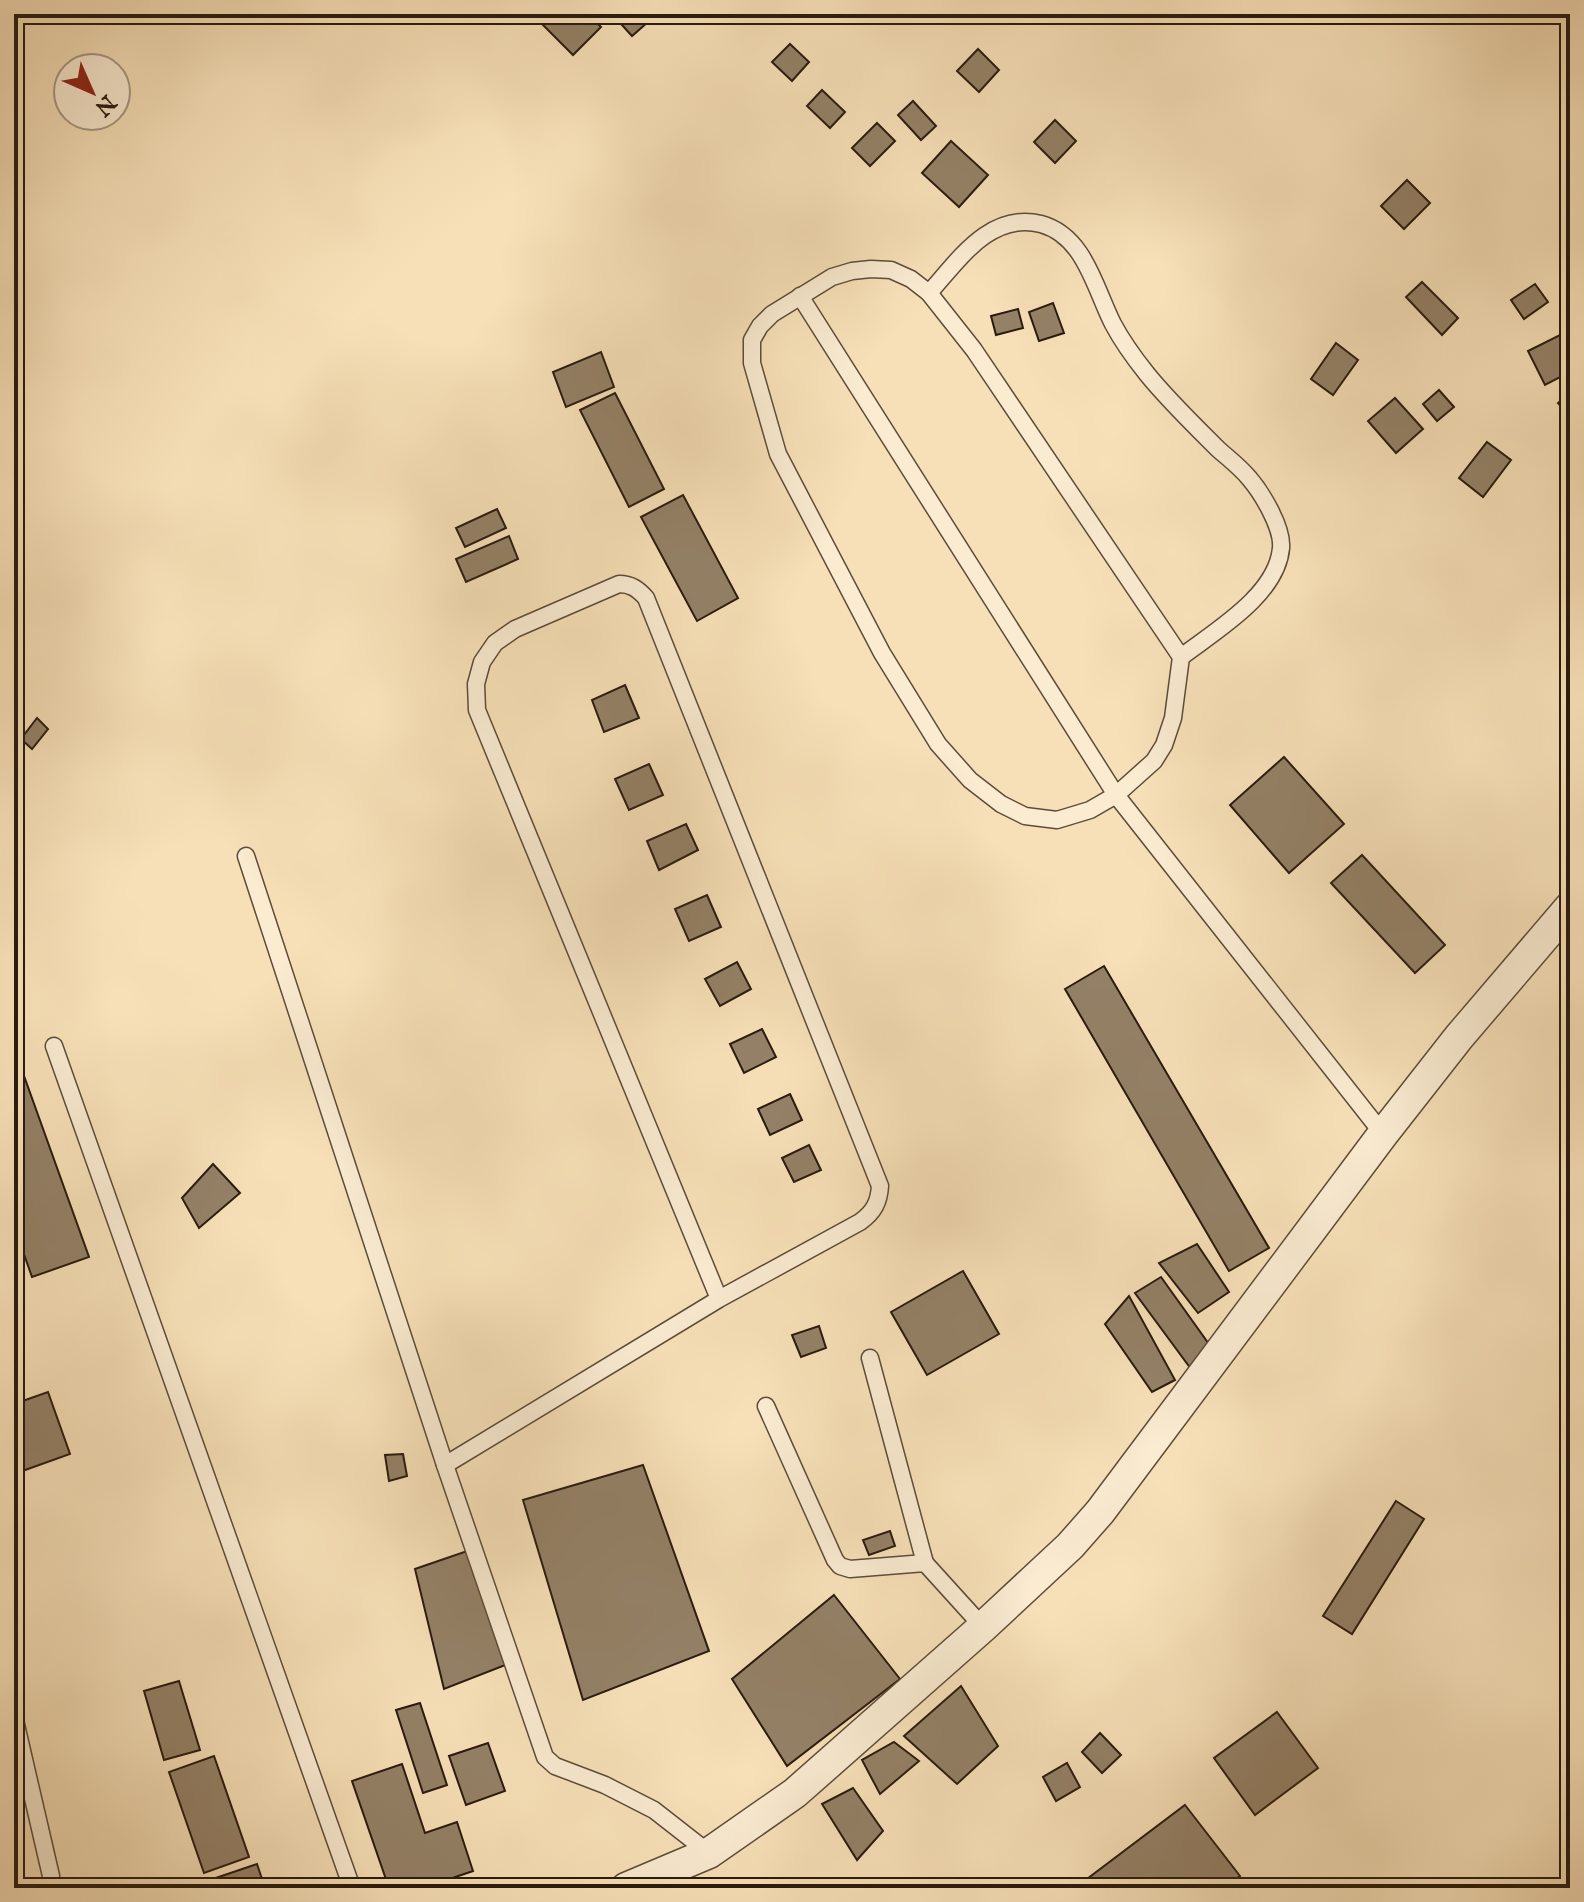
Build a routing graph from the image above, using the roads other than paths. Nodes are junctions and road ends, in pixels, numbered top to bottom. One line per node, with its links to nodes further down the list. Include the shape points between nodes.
1 (929, 293): 2 (lane, via 891,270 871,269 832,277); 3 (lane, via 974,350); 3 (lane, via 991,231 1014,222 1041,224 1062,235 1076,249 1113,325 1147,374 1250,479 1276,521 1281,548 1273,575 1256,599)
2 (800, 296): 4 (lane); 4 (lane, via 772,314 752,340 752,363 778,454 882,653 938,744 970,780 1025,816 1057,820)
3 (1181, 657): 4 (lane, via 1164,745)
4 (1116, 795): 8 (lane)
5 (246, 856): 12 (lane)
6 (1570, 907): 8 (street)
7 (54, 1046): 18 (lane)
8 (1383, 1134): 14 (street, via 1100,1512)
9 (719, 1299): 9 (lane, via 860,1222 879,1201 880,1186 646,598 619,584 515,629 495,643 476,684 477,710); 12 (lane)
10 (870, 1358): 13 (lane)
11 (766, 1406): 13 (lane, via 840,1566)
12 (445, 1465): 16 (lane, via 545,1757 654,1810)
13 (925, 1563): 14 (lane)
14 (983, 1627): 16 (street, via 795,1793)
15 (14, 1716): 17 (lane)
16 (709, 1853): 19 (street)
17 (52, 1888)
18 (352, 1888)
19 (626, 1888)

